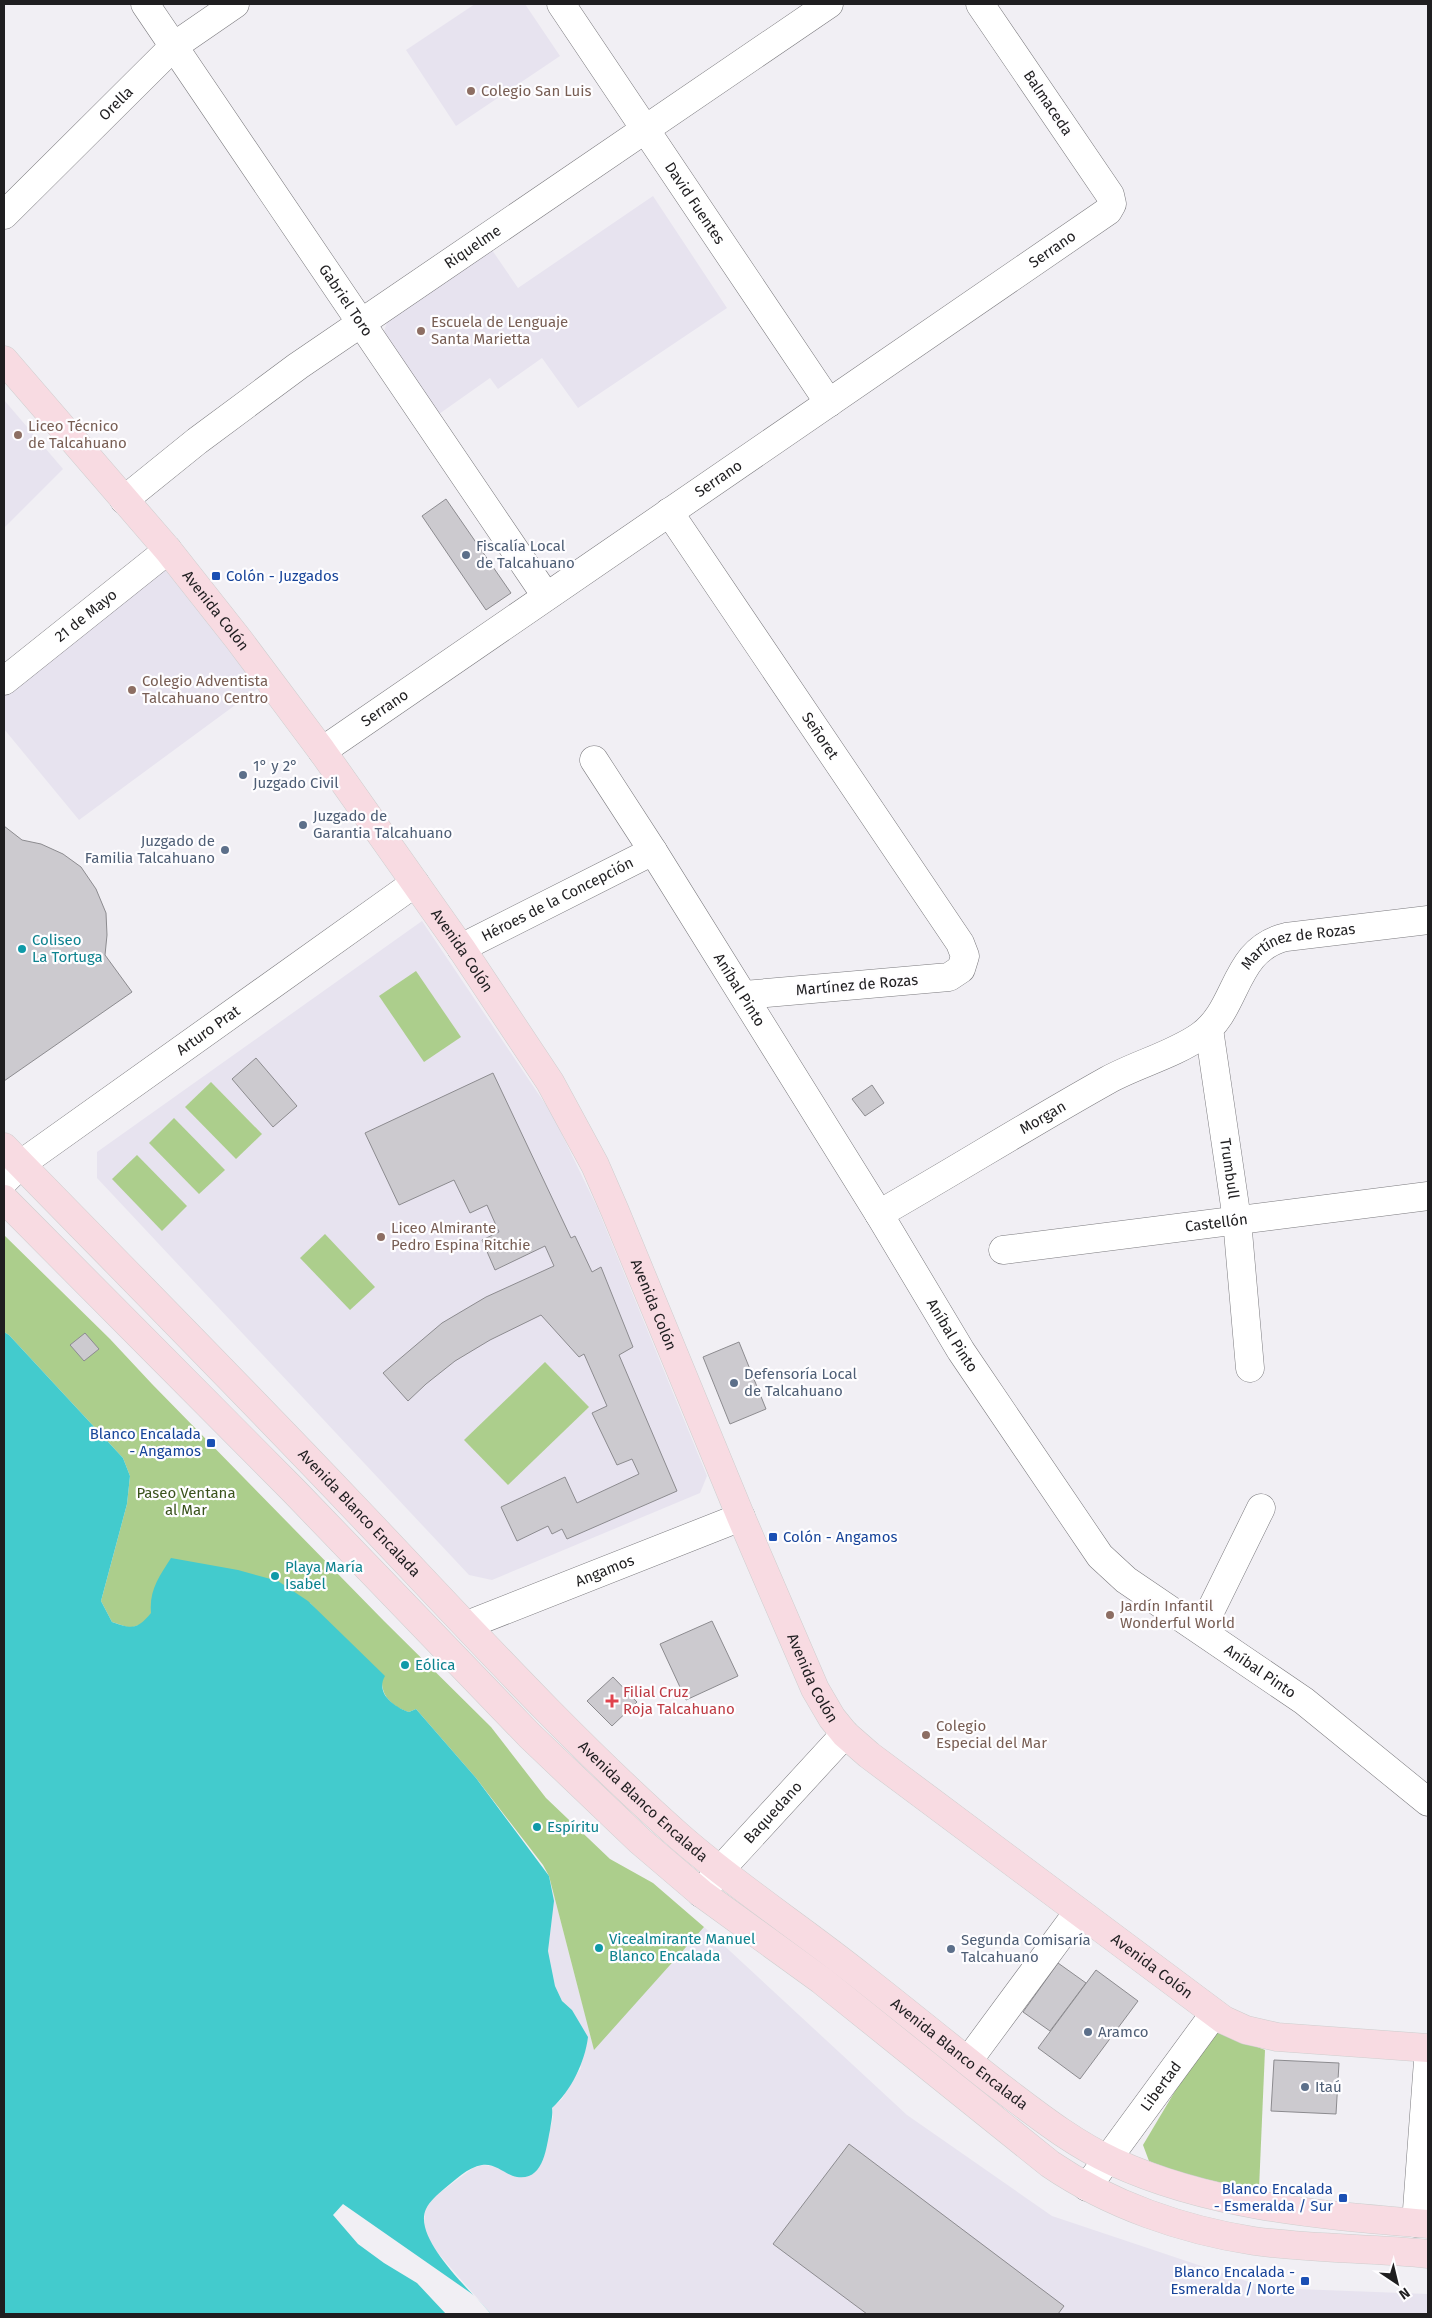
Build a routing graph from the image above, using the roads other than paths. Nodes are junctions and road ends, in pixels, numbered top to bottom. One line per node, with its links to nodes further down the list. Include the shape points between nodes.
1 (145, 4): 6 (street, Gabriel Toro)
2 (235, 4): 6 (street, Orella)
3 (561, 4): 7 (street, David Fuentes)
4 (829, 4): 7 (street, Riquelme)
5 (980, 4): 8 (street, Balmaceda, via 1110,195)
6 (174, 46): 9 (street, Orella); 10 (street, Gabriel Toro)
7 (645, 129): 10 (street, Riquelme); 12 (street, David Fuentes)
8 (1112, 204): 12 (street, Serrano, via 1108,211)
9 (4, 215)
10 (360, 323): 13 (street, Riquelme, via 249,401); 16 (street, Gabriel Toro)
11 (4, 360): 13 (main road, Avenida Colón)
12 (829, 403): 14 (street, Serrano)
13 (124, 500): 15 (main road, Avenida Colón)
14 (669, 512): 16 (street, Serrano); 24 (street, Señoret, via 964,949)
15 (168, 550): 17 (street, 21 de Mayo); 18 (main road, Avenida Colón)
16 (546, 596): 18 (street, Serrano)
17 (4, 681)
18 (322, 751): 21 (main road, Avenida Colón)
19 (594, 760): 20 (street, Aníbal Pinto)
20 (654, 851): 23 (street, Héroes de la Concepción); 25 (street, Aníbal Pinto)
21 (415, 883): 23 (main road, Avenida Colón); 27 (street, Arturo Prat)
22 (1428, 920): 26 (street, Martínez de Rozas, via 1286,937 1264,945 1250,958)
23 (462, 948): 35 (main road, Avenida Colón, via 550,1082 595,1165)
24 (964, 963): 25 (street, Martínez de Rozas, via 956,974 948,977)
25 (744, 995): 30 (street, Aníbal Pinto)
26 (1209, 1029): 30 (street, Morgan, via 1190,1043 1115,1076 1064,1104); 31 (street, Trumbull)
27 (10, 1164): 36 (main road, Avenida Blanco Encalada)
28 (1428, 1196): 31 (street, Castellón)
29 (4, 1199): 41 (main road, Avenida Blanco Encalada, via 280,1477 530,1736 640,1841)
30 (879, 1214): 37 (street, Aníbal Pinto, via 974,1371 1100,1556 1122,1577)
31 (1237, 1220): 32 (street, Castellón); 33 (street, Trumbull)
32 (1003, 1250)
33 (1250, 1368)
34 (1261, 1508): 37 (street)
35 (742, 1517): 36 (street, Angamos); 38 (main road, Avenida Colón, via 815,1689)
36 (467, 1625): 40 (main road, Avenida Blanco Encalada, via 626,1786 685,1841)
37 (1201, 1630): 39 (street, Aníbal Pinto, via 1304,1701)
38 (845, 1734): 40 (street, Baquedano); 42 (main road, Avenida Colón, via 868,1755)
39 (1428, 1802)
40 (721, 1869): 41 (street, Baquedano); 45 (main road, Avenida Blanco Encalada)
41 (702, 1894): 48 (main road, Avenida Blanco Encalada, via 844,1998 1050,2164)
42 (1078, 1912): 43 (main road, Avenida Colón); 45 (street)
43 (1214, 2014): 44 (main road, Avenida Colón, via 1246,2030 1277,2037); 47 (street, Libertad)
44 (1428, 2048)
45 (968, 2061): 47 (main road, Avenida Blanco Encalada, via 1065,2134)
46 (1428, 2061): 50 (street)
47 (1108, 2160): 48 (street, Libertad); 49 (street); 50 (main road, Avenida Blanco Encalada, via 1218,2198 1326,2214)
48 (1087, 2187): 49 (main road, Avenida Blanco Encalada)
49 (1117, 2201): 52 (main road, Avenida Blanco Encalada, via 1194,2228 1256,2241)
50 (1422, 2223): 51 (main road, via 1418,2232)
51 (1428, 2249)
52 (1428, 2254)

